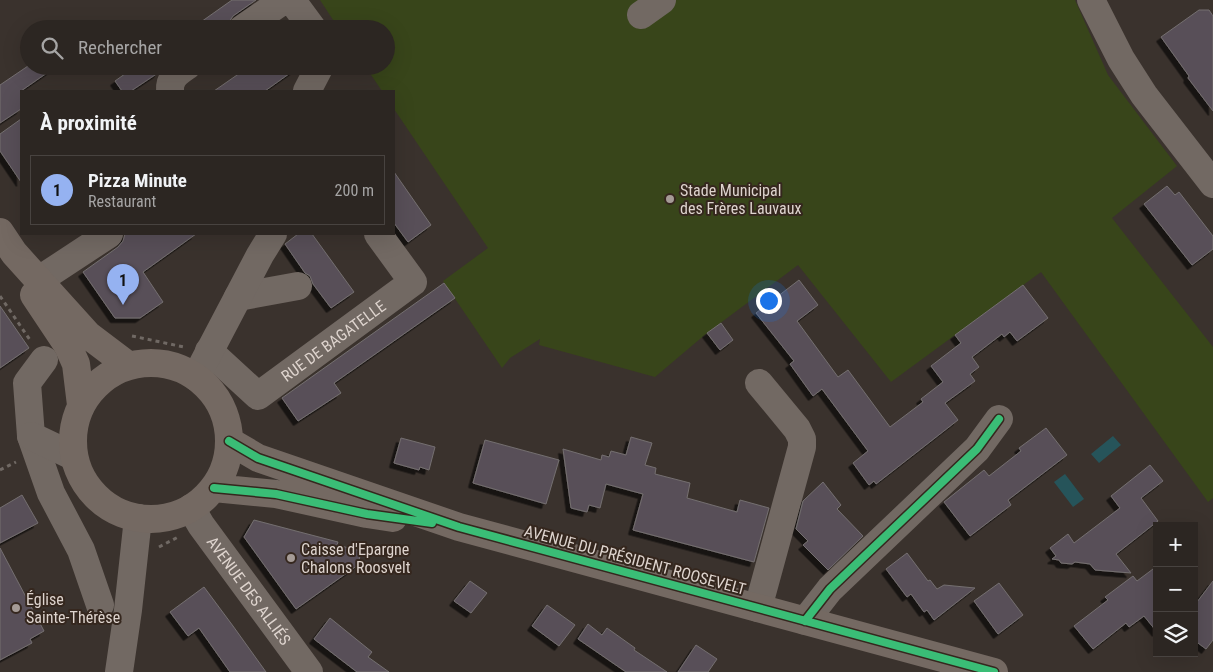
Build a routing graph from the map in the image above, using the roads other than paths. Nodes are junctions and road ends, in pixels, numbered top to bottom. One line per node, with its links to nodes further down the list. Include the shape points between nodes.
1 (1091, 0): 8 (street, via 1136,82)
2 (255, 20): 3 (street, via 281,2 293,2)
3 (306, 20)
4 (174, 75): 6 (street)
5 (315, 75): 7 (street)
6 (170, 90)
7 (308, 90)
8 (1213, 184)
9 (107, 235): 13 (street)
10 (272, 235): 15 (street)
11 (379, 235): 16 (street, RUE DE BAGATELLE, via 414,282 258,396)
12 (7, 242): 13 (main road); 21 (main road, via 34,296 68,346 76,364)
13 (39, 280): 18 (main road, via 88,335)
14 (298, 286): 15 (street)
15 (238, 297): 16 (street)
16 (210, 351): 19 (street)
17 (44, 360): 23 (street, via 27,383)
18 (129, 366): 19 (main road, via 164,364); 21 (main road, via 98,383)
19 (196, 377): 24 (main road, via 220,406 228,426)
20 (759, 383): 31 (street, AVENUE DU PRÉSIDENT ROOSEVELT, via 797,429 802,447)
21 (81, 405): 25 (main road, via 74,422)
22 (999, 419): 32 (street, via 977,449 830,589)
23 (32, 436): 25 (street); 30 (street, via 51,493 81,550)
24 (229, 441): 26 (main road, via 222,474); 29 (main road, AVENUE DU PRÉSIDENT ROOSEVELT, via 258,458)
25 (73, 456): 28 (main road, via 79,474 103,504)
26 (214, 488): 27 (main road); 29 (main road, AVENUE DU PRÉSIDENT ROOSEVELT, via 276,494 367,514)
27 (191, 508): 28 (main road, via 170,517); 34 (street, AVENUE DES ALLIÉS)
28 (138, 518): 33 (street)
29 (459, 527): 31 (main road, AVENUE DU PRÉSIDENT ROOSEVELT)
30 (100, 605)
31 (758, 608): 32 (main road, AVENUE DU PRÉSIDENT ROOSEVELT)
32 (804, 621): 35 (main road, AVENUE DU PRÉSIDENT ROOSEVELT)
33 (119, 672)
34 (309, 672)
35 (994, 672)

